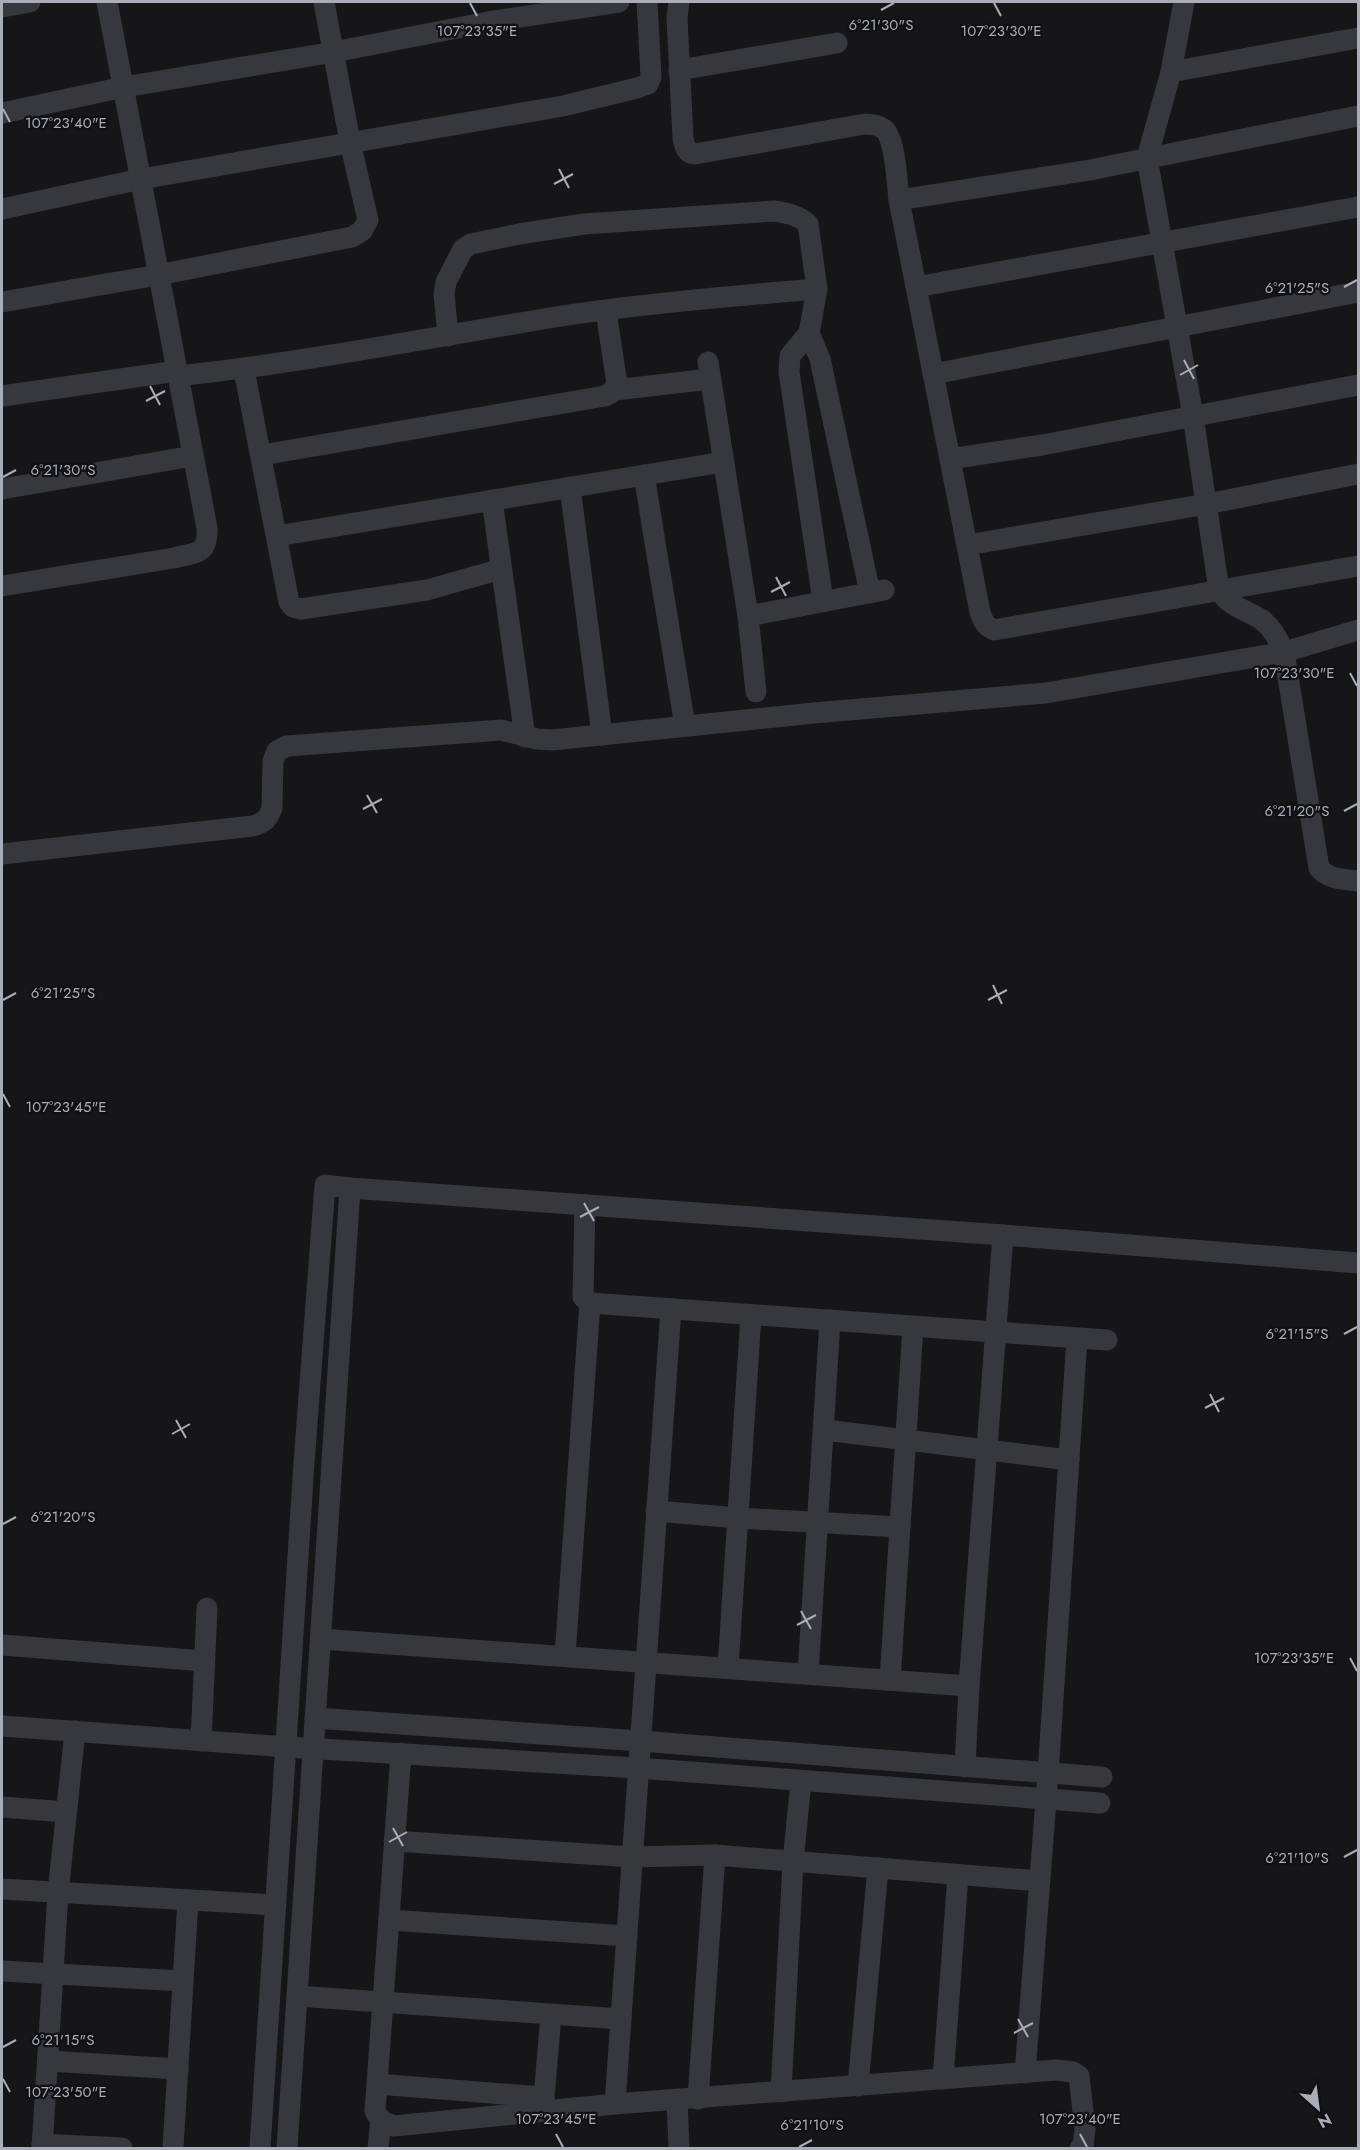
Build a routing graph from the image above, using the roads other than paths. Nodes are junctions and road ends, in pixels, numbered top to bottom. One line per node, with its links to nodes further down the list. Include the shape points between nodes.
1 (30, 2): 8 (street)
2 (107, 2): 14 (street)
3 (324, 2): 11 (street)
4 (619, 2): 11 (street)
5 (647, 2): 17 (street, via 651,78 645,85 563,106)
6 (679, 2): 12 (street)
7 (1184, 2): 13 (street)
8 (2, 7)
9 (1359, 38): 13 (street)
10 (837, 43): 12 (street)
11 (334, 52): 14 (street); 17 (street)
12 (679, 70): 20 (street, via 683,138 689,153 873,124 885,130 890,140)
13 (1171, 72): 18 (street)
14 (124, 87): 15 (street); 19 (street)
15 (2, 113)
16 (1359, 116): 18 (street)
17 (350, 142): 19 (street); 24 (street, via 368,220 362,231 352,237)
18 (1147, 158): 20 (street); 23 (street)
19 (141, 179): 22 (street); 24 (street)
20 (899, 200): 25 (street)
21 (1359, 207): 23 (street)
22 (2, 210)
23 (1161, 243): 25 (street); 30 (street)
24 (158, 275): 28 (street); 34 (street)
25 (916, 287): 35 (street)
26 (817, 289): 29 (street); 31 (street); 32 (street, via 808,224 789,214 774,211 584,224 487,240 463,249 446,282)
27 (1359, 292): 30 (street)
28 (2, 302)
29 (606, 311): 32 (street); 37 (street)
30 (1177, 327): 35 (street); 39 (street)
31 (809, 333): 56 (street, via 790,356 789,372); 56 (street, via 820,359 877,591)
32 (448, 336): 33 (street)
33 (244, 370): 34 (street); 40 (street)
34 (177, 373): 38 (street); 41 (street)
35 (933, 374): 42 (street)
36 (1359, 385): 39 (street)
37 (615, 390): 40 (street, via 604,396); 43 (street, via 709,370)
38 (2, 396)
39 (1193, 416): 42 (street); 49 (street)
40 (262, 455): 50 (street)
41 (193, 456): 47 (street); 54 (street, via 207,528 204,548 174,558)
42 (950, 459): 51 (street)
43 (723, 462): 45 (street); 57 (street)
44 (1359, 474): 49 (street)
45 (644, 475): 46 (street); 61 (street)
46 (570, 487): 48 (street); 62 (street)
47 (2, 489)
48 (492, 500): 50 (street); 53 (street)
49 (1207, 504): 51 (street); 55 (street)
50 (277, 536): 53 (street, via 289,602 301,609 427,590)
51 (967, 545): 55 (street, via 983,622 994,630)
52 (1359, 566): 55 (street)
53 (501, 569): 63 (street)
54 (2, 586)
55 (1219, 590): 59 (street, via 1234,607 1271,628)
56 (823, 602): 57 (street)
57 (748, 616): 60 (street)
58 (1359, 630): 59 (street)
59 (1284, 652): 61 (street, via 1046,693); 65 (street, via 1319,868 1324,875)
60 (756, 692)
61 (685, 726): 62 (street)
62 (602, 735): 63 (street, via 552,740)
63 (525, 737): 64 (street, via 501,730 287,746 277,751 273,760 272,808 261,824)
64 (2, 854)
65 (1359, 880)
66 (350, 1188): 67 (street); 87 (street); 101 (street, via 325,1185)
67 (585, 1205): 68 (street); 70 (street, via 583,1297)
68 (1003, 1235): 69 (street); 75 (street)
69 (1359, 1263)
70 (590, 1303): 71 (street); 89 (street)
71 (671, 1309): 72 (street); 82 (street)
72 (752, 1315): 73 (street); 83 (street)
73 (831, 1320): 74 (street); 78 (street)
74 (913, 1327): 75 (street); 79 (street)
75 (996, 1332): 76 (street); 80 (street)
76 (1077, 1338): 77 (street); 81 (street)
77 (1107, 1340)
78 (825, 1430): 79 (street); 84 (street)
79 (906, 1440): 80 (street); 85 (street)
80 (987, 1450): 81 (street); 95 (street)
81 (1069, 1460): 106 (street)
82 (656, 1511): 83 (street); 91 (street)
83 (738, 1518): 84 (street); 92 (street)
84 (818, 1523): 85 (street); 93 (street)
85 (900, 1527): 94 (street)
86 (207, 1608): 90 (street)
87 (321, 1639): 89 (street); 96 (street)
88 (2, 1645): 90 (street)
89 (565, 1656): 91 (street)
90 (204, 1661): 99 (street)
91 (645, 1662): 92 (street); 100 (street)
92 (728, 1668): 93 (street)
93 (808, 1674): 94 (street)
94 (890, 1680): 95 (street)
95 (969, 1686): 104 (street)
96 (315, 1718): 100 (street); 102 (street)
97 (2, 1726): 98 (street)
98 (75, 1731): 99 (street); 112 (street)
99 (201, 1741): 101 (street)
100 (640, 1741): 104 (street); 105 (street)
101 (287, 1747): 102 (street); 123 (street)
102 (313, 1748): 103 (street); 129 (street)
103 (401, 1753): 105 (street); 113 (street)
104 (965, 1767): 106 (street)
105 (638, 1768): 108 (street); 115 (street)
106 (1048, 1774): 107 (street); 109 (street)
107 (1102, 1777)
108 (801, 1781): 109 (street); 116 (street)
109 (1046, 1799): 110 (street); 119 (street)
110 (1100, 1803)
111 (2, 1807): 112 (street)
112 (66, 1812): 121 (street)
113 (394, 1841): 115 (street); 124 (street)
114 (715, 1855): 115 (street); 116 (street); 140 (street)
115 (632, 1857): 125 (street)
116 (793, 1862): 117 (street); 139 (street)
117 (878, 1868): 118 (street); 138 (street)
118 (958, 1875): 119 (street); 136 (street)
119 (1040, 1881): 135 (street)
120 (2, 1889): 121 (street)
121 (58, 1893): 122 (street); 127 (street)
122 (188, 1900): 123 (street); 128 (street)
123 (276, 1905): 148 (street)
124 (389, 1920): 125 (street); 130 (street)
125 (627, 1936): 132 (street)
126 (2, 1971): 127 (street)
127 (54, 1974): 128 (street); 133 (street)
128 (183, 1981): 134 (street)
129 (297, 1996): 130 (street); 149 (street)
130 (382, 2002): 131 (street); 137 (street)
131 (551, 2014): 132 (street); 142 (street)
132 (621, 2019): 143 (street)
133 (48, 2061): 134 (street); 145 (street)
134 (178, 2069): 147 (street)
135 (1025, 2073): 136 (street); 152 (street, via 1056,2070 1079,2076 1085,2129)
136 (943, 2079): 138 (street)
137 (377, 2084): 142 (street); 144 (street, via 375,2111)
138 (858, 2086): 139 (street)
139 (781, 2092): 140 (street)
140 (698, 2099): 141 (street)
141 (677, 2100): 143 (street); 151 (street)
142 (543, 2104): 143 (street); 144 (street, via 394,2126)
143 (615, 2104)
144 (381, 2120): 150 (street)
145 (42, 2146): 146 (street)
146 (122, 2148)
147 (173, 2148)
148 (260, 2148)
149 (287, 2148)
150 (378, 2148)
151 (679, 2148)
152 (1080, 2148)

